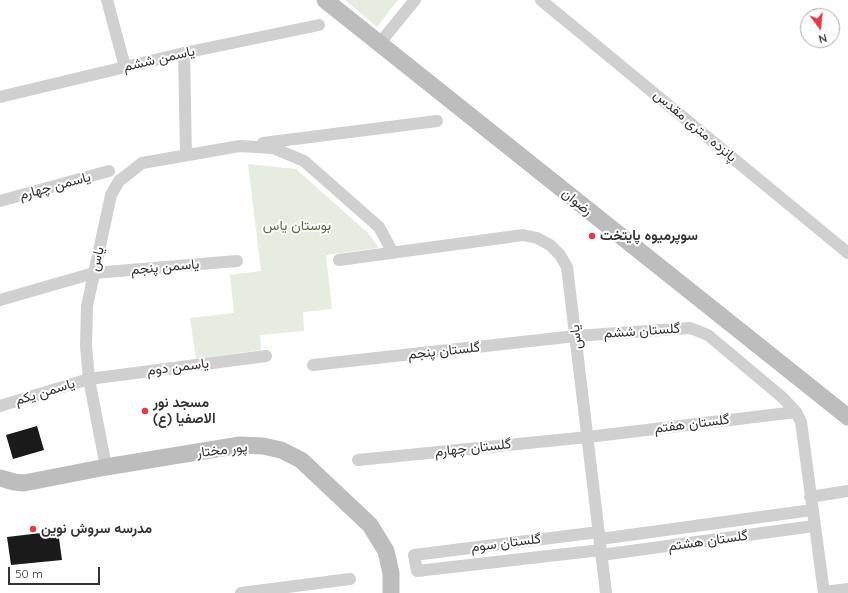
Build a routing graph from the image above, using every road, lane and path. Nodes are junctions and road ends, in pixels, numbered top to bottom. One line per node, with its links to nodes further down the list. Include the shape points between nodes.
1 (106, 0): 8 (street)
2 (325, 0): 6 (main road, رضوان)
3 (415, 0): 6 (street)
4 (541, 0): 16 (street, پانزده متری مقدس)
5 (319, 25): 7 (street, یاسمن ششم)
6 (379, 44): 27 (main road, رضوان)
7 (184, 53): 8 (street, یاسمن ششم); 12 (street)
8 (125, 66): 9 (street, یاسمن ششم)
9 (0, 97)
10 (436, 121): 11 (street, یاس)
11 (240, 146): 12 (street, یاس); 15 (street, یاس, via 273,148 304,161 379,227)
12 (186, 155): 19 (street, یاس, via 142,163 118,181 111,195)
13 (109, 171): 14 (street, یاسمن چهارم)
14 (0, 201)
15 (393, 253): 17 (street, یاس); 21 (street, یاس, via 523,235 537,238 550,245 560,255 567,268)
16 (848, 253)
17 (339, 260)
18 (237, 261): 19 (street, یاسمن پنجم)
19 (94, 273): 20 (street, یاسمن پنجم); 24 (street, یاس, via 87,306 86,346)
20 (0, 300)
21 (576, 336): 23 (street, گلستان پنجم); 26 (street, گلستان ششم, via 690,328 708,335); 28 (street, یاس)
22 (266, 356): 24 (street, یاسمن دوم)
23 (313, 365)
24 (89, 379): 25 (street, یاسمن یکم); 30 (street, یاس)
25 (0, 406)
26 (796, 412): 28 (street, گلستان هفتم); 33 (street, via 801,422)
27 (848, 418)
28 (588, 437): 29 (street, گلستان چهارم); 36 (street, یاس)
29 (358, 460)
30 (106, 467): 31 (main road, پور مختار, via 24,483); 40 (main road, پور مختار, via 240,445 281,450 301,460 370,526 386,551 392,573)
31 (0, 478)
32 (848, 491): 33 (street)
33 (810, 497): 34 (street)
34 (812, 510): 35 (street); 36 (street, گلستان هشتم)
35 (814, 526): 36 (street, گلستان هشتم); 42 (street)
36 (600, 544): 36 (street, گلستان سوم, via 417,571 414,555); 41 (street, یاس)
37 (350, 579): 39 (street)
38 (848, 589): 42 (street)
39 (241, 593)
40 (391, 593)
41 (606, 593)
42 (824, 593)

